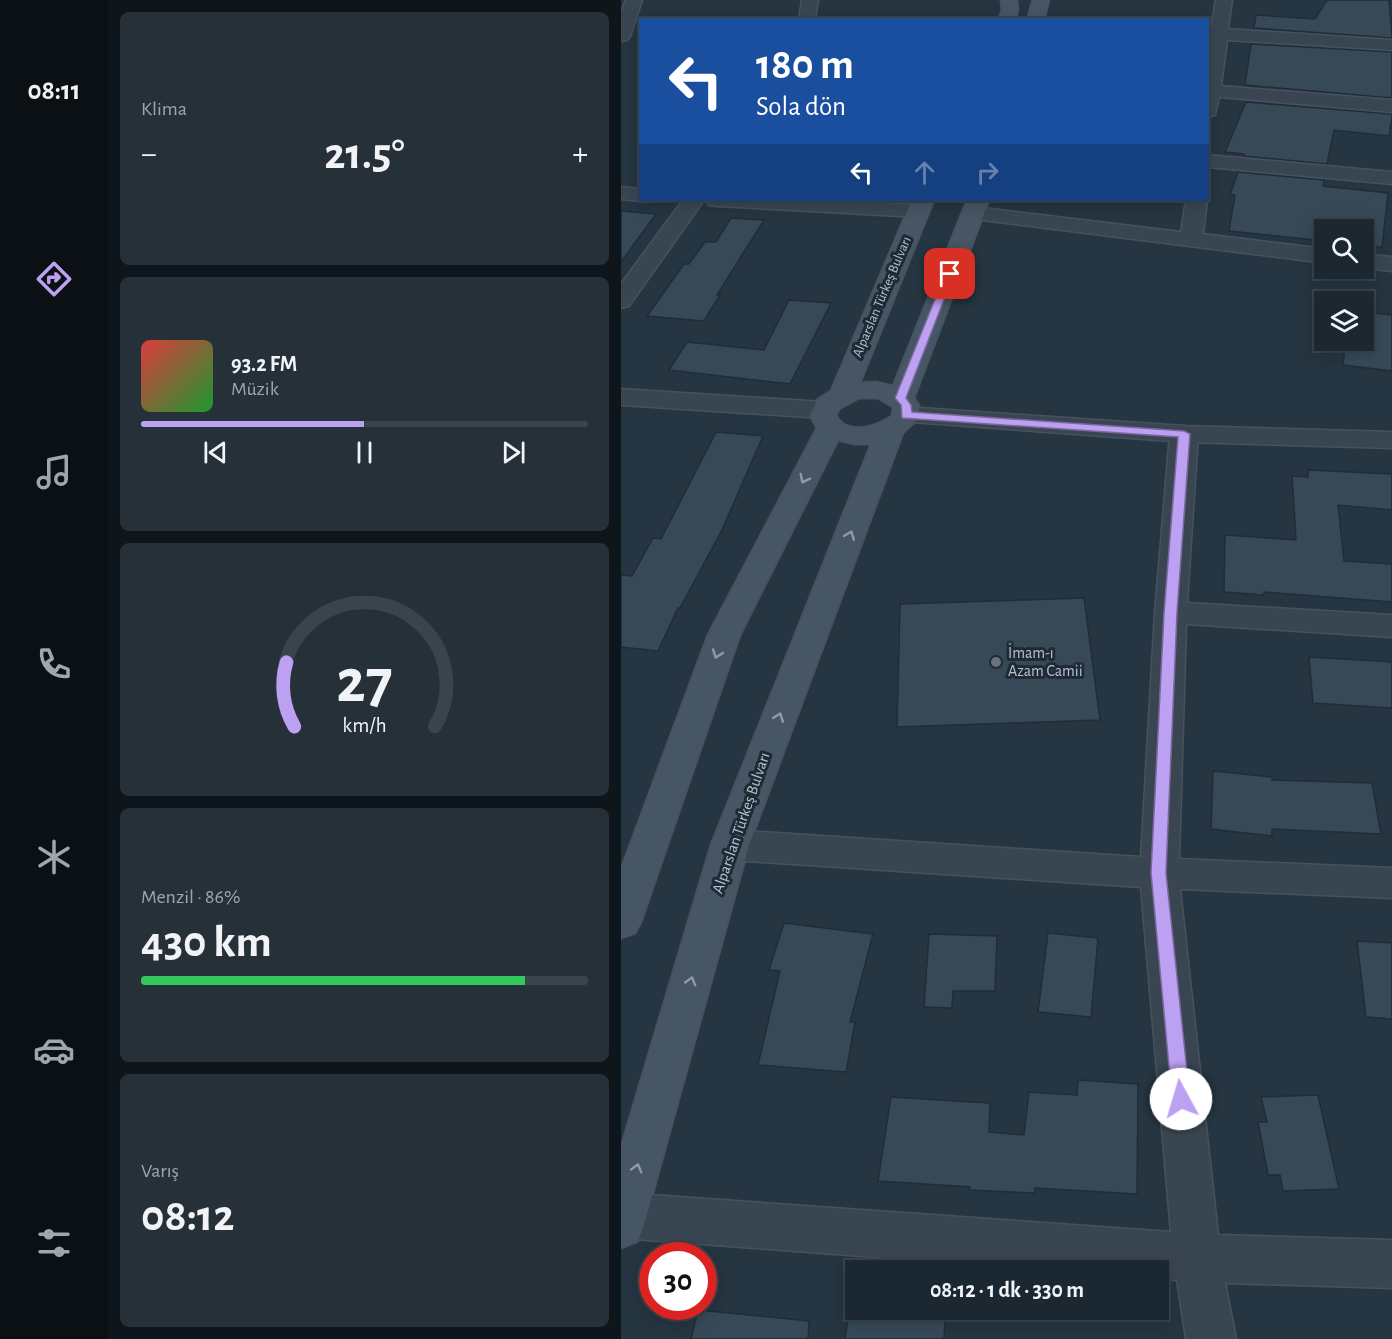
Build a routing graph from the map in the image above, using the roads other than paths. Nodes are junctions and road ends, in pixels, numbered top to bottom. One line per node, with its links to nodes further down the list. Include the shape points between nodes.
1 (634, 0): 11 (street)
2 (810, 0): 6 (street)
3 (1009, 0): 7 (main road)
4 (1041, 0): 8 (main road)
5 (1224, 0): 10 (street)
6 (807, 18)
7 (1007, 18)
8 (1036, 18)
9 (639, 34): 11 (street)
10 (1219, 34): 12 (street); 13 (street)
11 (621, 35)
12 (1392, 45)
13 (1209, 90): 14 (street)
14 (1392, 106)
15 (1209, 161): 16 (street)
16 (1392, 178)
17 (621, 194): 18 (street)
18 (639, 195)
19 (692, 201): 28 (street)
20 (758, 201): 22 (street)
21 (1196, 201): 24 (street)
22 (921, 205): 30 (main road, Alparslan Türkeş Bulvarı)
23 (976, 206): 24 (street); 31 (main road, Alparslan Türkeş Bulvarı)
24 (1191, 240): 25 (street)
25 (1314, 255)
26 (1374, 262): 27 (street)
27 (1392, 264)
28 (621, 301)
29 (621, 397): 30 (street)
30 (832, 411): 31 (main road, via 853,436 866,436); 31 (main road, via 867,389 880,390); 37 (main road, Alparslan Türkeş Bulvarı, one-way to 37, via 724,635)
31 (899, 415): 32 (street); 36 (main road, Alparslan Türkeş Bulvarı, one-way to 31)
32 (1184, 434): 33 (street); 34 (street)
33 (1392, 440)
34 (1171, 613): 35 (street); 38 (street)
35 (1392, 626)
36 (730, 845): 38 (street); 41 (main road, Alparslan Türkeş Bulvarı, one-way to 36)
37 (633, 855): 40 (main road, Alparslan Türkeş Bulvarı)
38 (1159, 873): 39 (street); 42 (street)
39 (1392, 883)
40 (621, 922)
41 (622, 1220): 42 (street)
42 (1197, 1258): 43 (street); 44 (street)
43 (1392, 1264)
44 (1211, 1339)

